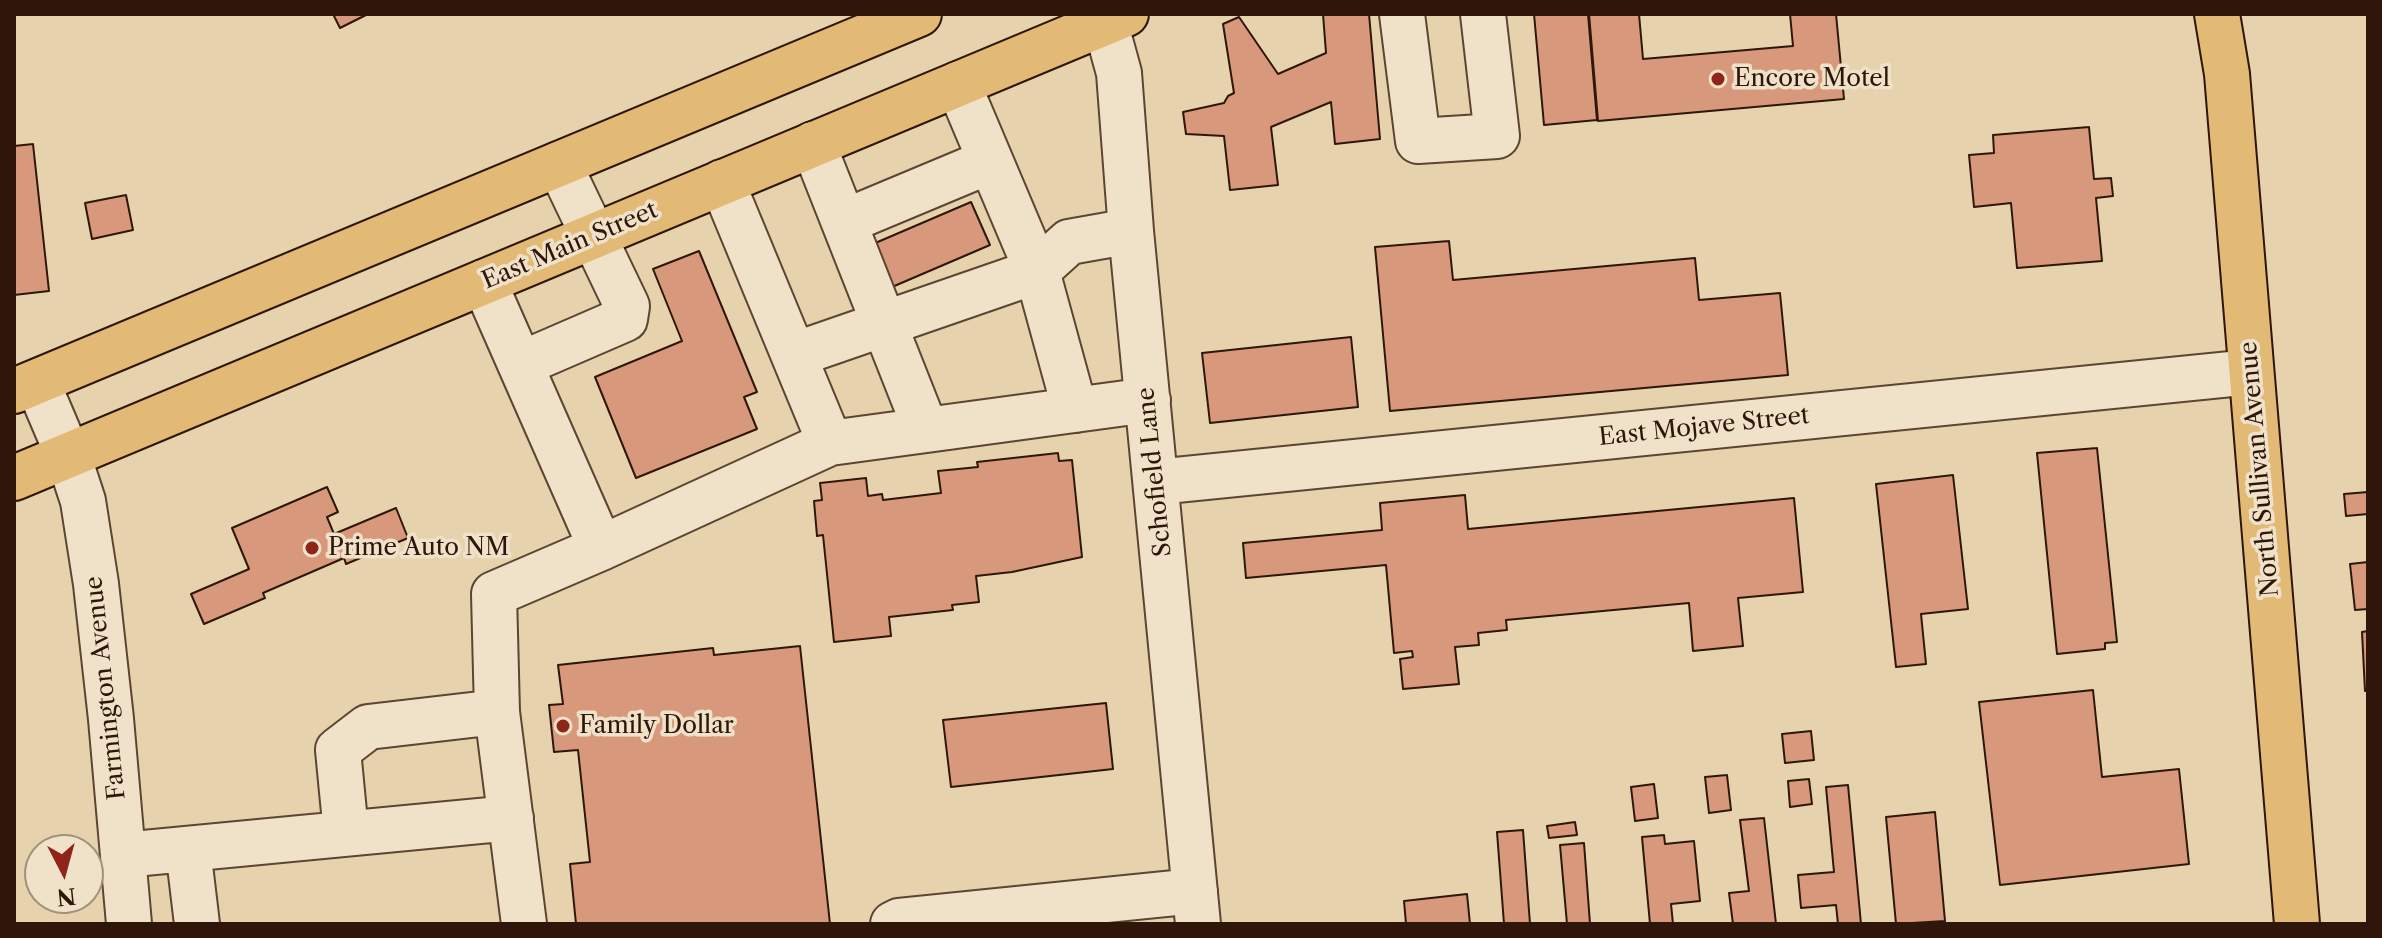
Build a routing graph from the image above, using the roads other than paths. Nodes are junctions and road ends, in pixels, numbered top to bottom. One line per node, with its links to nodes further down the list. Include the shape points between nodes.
1 (919, 14): 9 (main road)
2 (1402, 14): 3 (street, via 1418,141 1497,136)
3 (1483, 14)
4 (2217, 14): 19 (main road, North Sullivan Avenue, via 2227,74)
5 (1111, 17): 6 (main road, East Main Street); 12 (street, Schofield Lane)
6 (958, 84): 7 (main road, East Main Street); 8 (street)
7 (813, 144): 10 (main road, East Main Street); 11 (street)
8 (990, 161): 11 (street); 14 (street)
9 (559, 164): 13 (street); 20 (main road)
10 (722, 182): 13 (main road, East Main Street); 17 (street)
11 (844, 222): 16 (street)
12 (1131, 231): 14 (street, via 1069,242); 21 (street, Schofield Lane)
13 (594, 236): 15 (main road, East Main Street); 18 (street, via 627,306 625,319)
14 (1037, 271): 16 (street); 22 (street)
15 (484, 282): 18 (street); 25 (main road, East Main Street)
16 (884, 324): 17 (street); 23 (street)
17 (794, 355): 24 (street)
18 (521, 364): 28 (street)
19 (2251, 372): 27 (street, East Mojave Street); 39 (main road, North Sullivan Avenue)
20 (26, 387): 25 (street, Farmington Avenue)
21 (1148, 400): 22 (street); 27 (street, Schofield Lane)
22 (1075, 410): 23 (street)
23 (926, 430): 24 (street)
24 (830, 443): 28 (street)
25 (68, 455): 26 (main road, East Main Street); 33 (street, Farmington Avenue, via 80,486 96,584)
26 (14, 478)
27 (1156, 482): 34 (street, Schofield Lane)
28 (601, 548): 29 (street, via 494,594)
29 (497, 712): 30 (street); 31 (street, via 368,727 338,750)
30 (511, 818): 31 (street); 37 (street)
31 (346, 833): 32 (street)
32 (188, 849): 33 (street); 36 (street)
33 (123, 855): 35 (street, Farmington Avenue)
34 (1196, 907): 38 (street)
35 (129, 924)
36 (197, 924)
37 (524, 924)
38 (893, 924)
39 (2297, 924)

